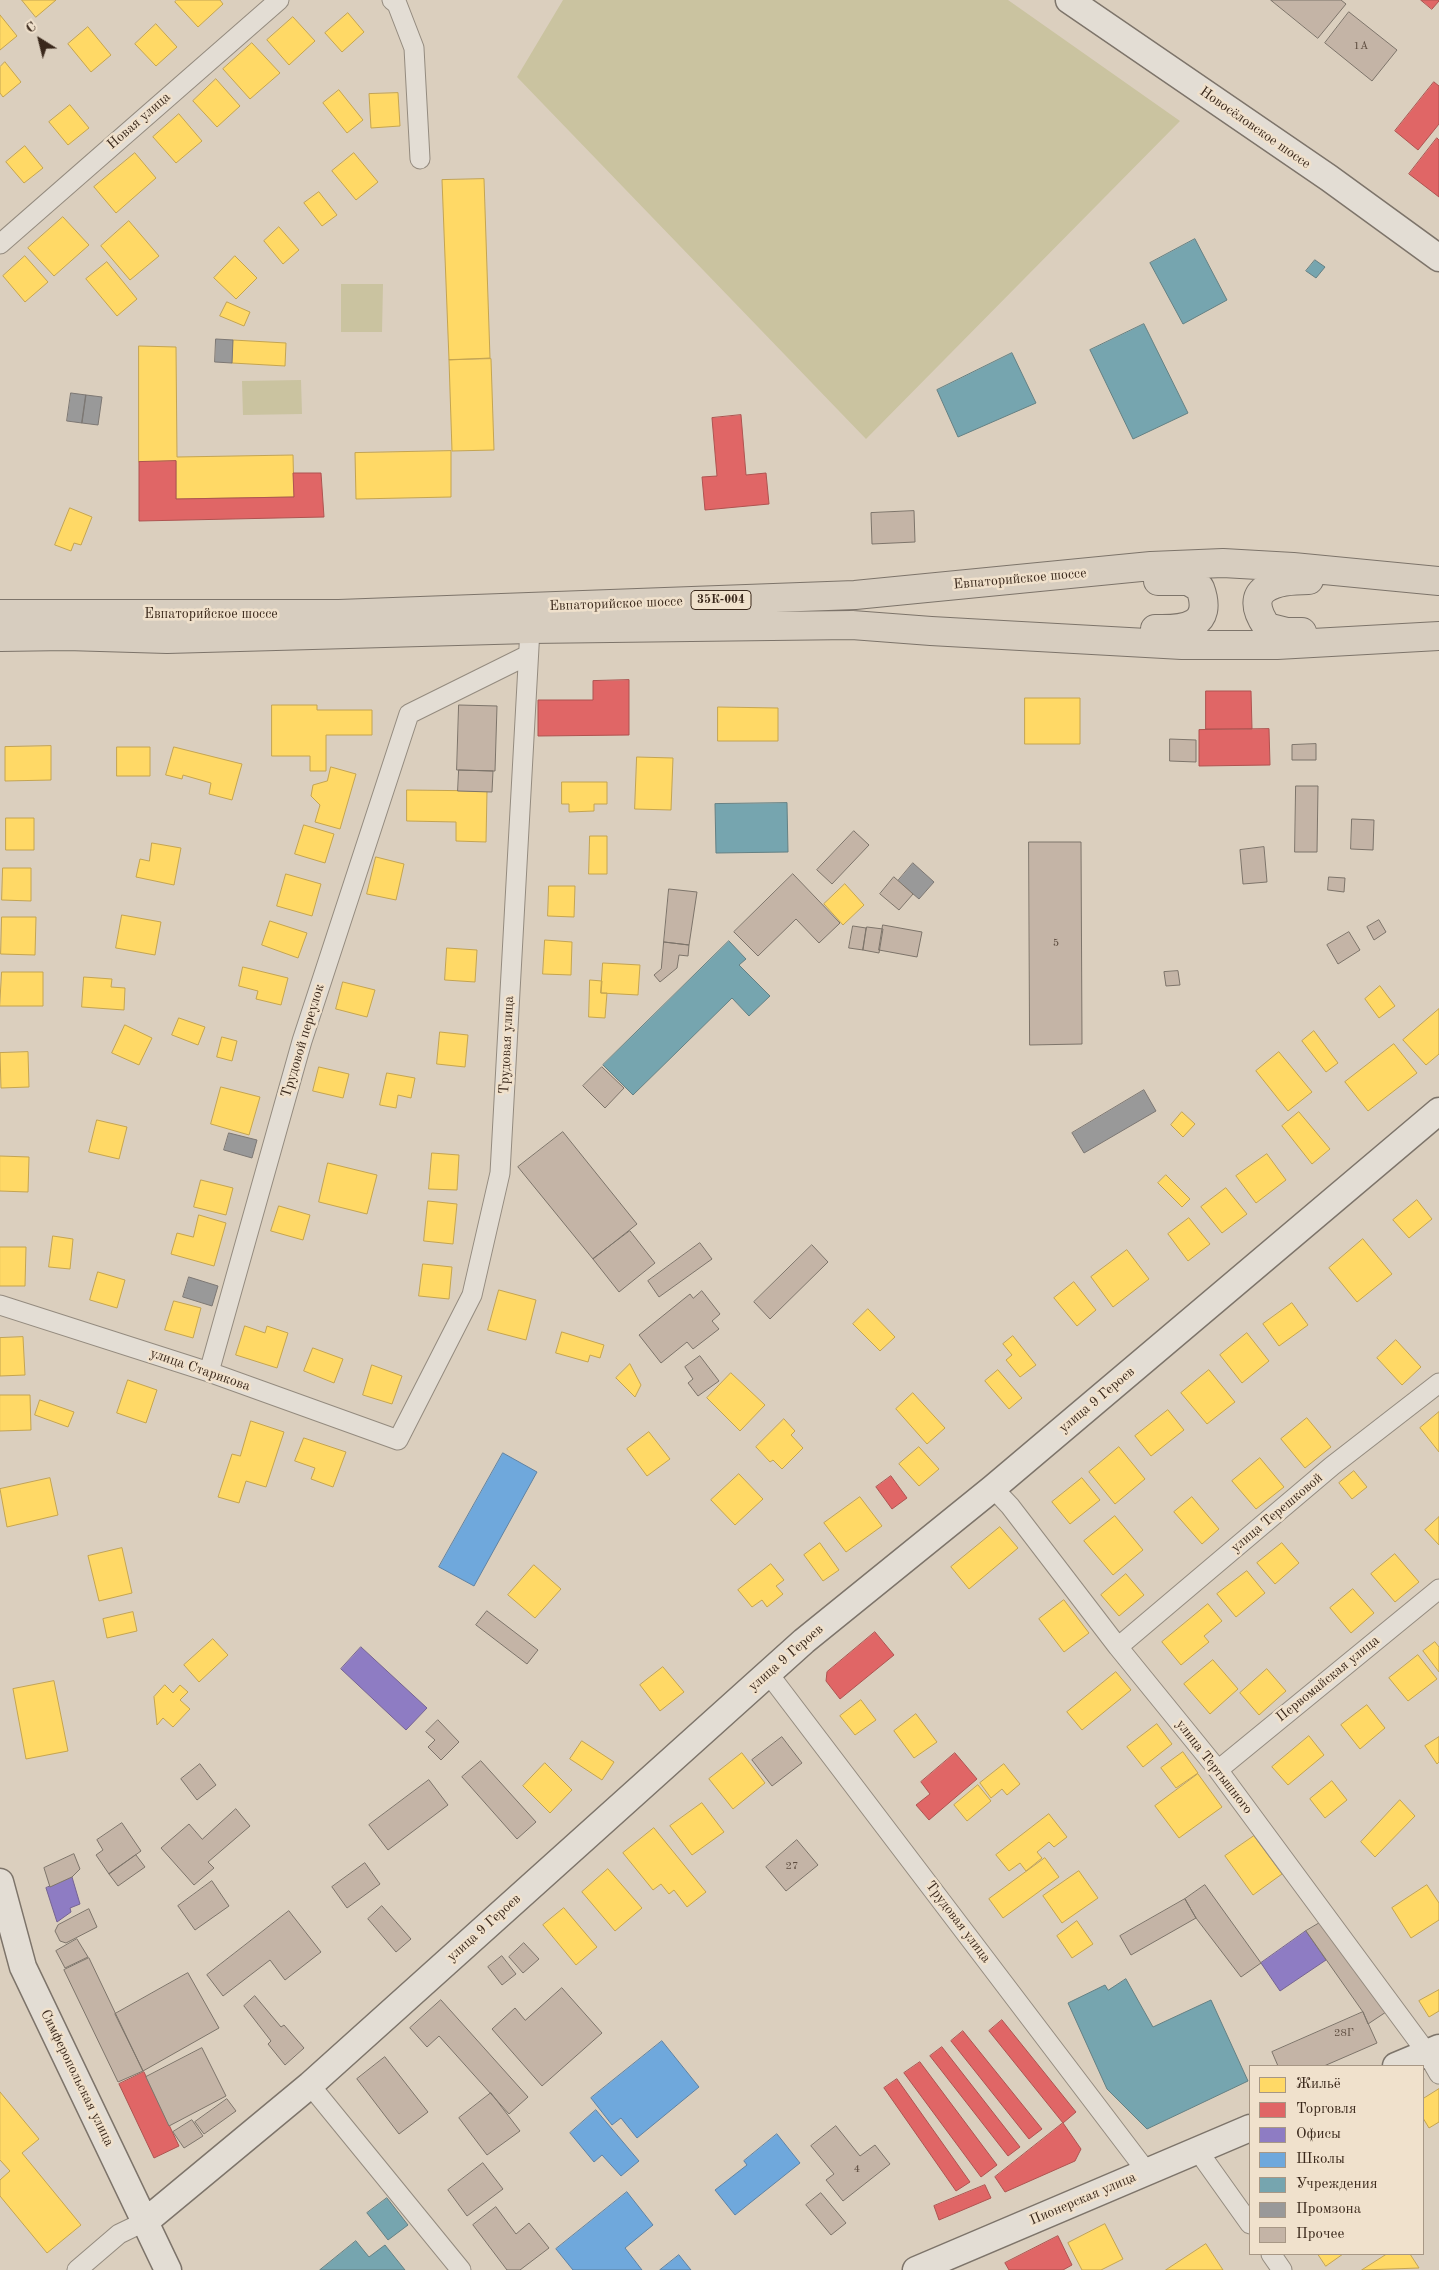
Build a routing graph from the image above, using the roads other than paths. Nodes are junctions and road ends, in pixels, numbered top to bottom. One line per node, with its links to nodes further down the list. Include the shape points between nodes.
1 (279, 0): 5 (street, Новая улица)
2 (392, 0): 4 (street, via 397,4 414,48)
3 (1069, 0): 6 (street, Новосёловское шоссе, via 1329,178)
4 (420, 159)
5 (0, 244)
6 (1439, 258)
7 (1049, 577): 8 (main road, Евпаторийское шоссе / 35К-004, via 1151,566 1223,563); 9 (main road, Евпаторийское шоссе / 35К-004, via 855,595 561,607 339,614); 14 (main road, via 1074,584 1188,581 1200,588 1203,612 1192,626 1178,630 1130,632)
8 (1432, 580): 13 (main road, via 1382,586 1296,580 1276,583 1260,595 1256,606 1267,627 1287,632 1379,629)
9 (0, 614)
10 (530, 629): 12 (main road, Евпаторийское шоссе / 35К-004, via 167,639); 14 (main road, Евпаторийское шоссе / 35К-004, via 852,625); 15 (street, Трудовая улица)
11 (1439, 636): 13 (main road, Евпаторийское шоссе / 35К-004)
12 (0, 637)
13 (1408, 638): 14 (main road, Евпаторийское шоссе / 35К-004, via 1277,645)
14 (1116, 641)
15 (528, 655): 18 (street, Трудовой переулок, via 409,714 302,1041); 20 (street, Трудовая улица, via 500,1172 472,1295)
16 (1439, 1111): 21 (street, улица 9 Героев)
17 (0, 1305): 18 (street, улица Старикова)
18 (209, 1372): 20 (street, улица Старикова)
19 (1439, 1383): 23 (street, улица Терешковой, via 1332,1466)
20 (398, 1440)
21 (993, 1488): 23 (street, улица Тертышного); 24 (street, улица 9 Героев)
22 (1439, 1589): 25 (street, Первомайская улица)
23 (1118, 1647): 25 (street, улица Тертышного)
24 (768, 1673): 29 (street, улица 9 Героев); 32 (street, Трудовая улица)
25 (1218, 1770): 27 (street, улица Тертышного)
26 (0, 1882): 33 (street, Симферопольская улица, via 23,1967)
27 (1435, 2058): 28 (street)
28 (1401, 2065)
29 (310, 2085): 33 (street, улица 9 Героев); 39 (street)
30 (1249, 2128): 31 (street, Пионерская улица)
31 (1198, 2151): 32 (street, Пионерская улица); 34 (street)
32 (1147, 2172): 36 (street, Пионерская улица)
33 (146, 2221): 37 (street, via 119,2234); 38 (street, Симферопольская улица)
34 (1249, 2223)
35 (1272, 2255): 41 (street)
36 (947, 2264): 40 (street, Пионерская улица)
37 (78, 2270)
38 (168, 2270)
39 (461, 2270)
40 (916, 2270)
41 (1282, 2270)

